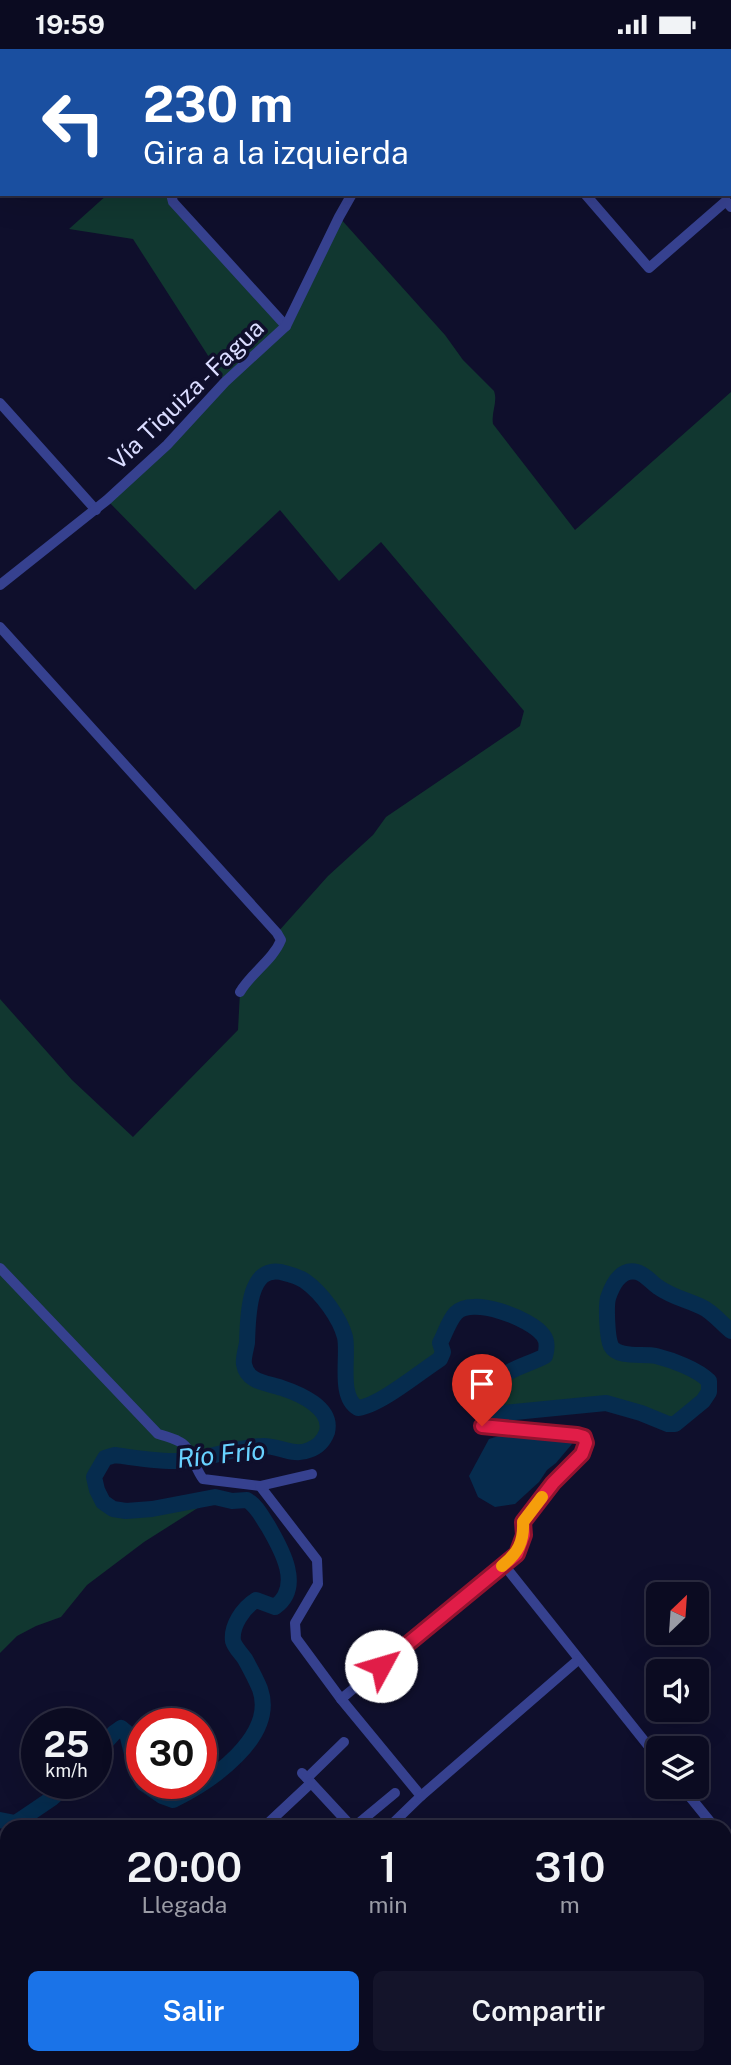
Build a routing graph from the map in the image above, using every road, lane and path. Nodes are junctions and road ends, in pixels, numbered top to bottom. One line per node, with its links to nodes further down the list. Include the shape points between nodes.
1 (172, 196): 5 (street)
2 (351, 196): 5 (street, Vía Tiquiza - Fagua)
3 (587, 196): 4 (street, via 649,268)
4 (729, 202)
5 (286, 326): 7 (street, Vía Tiquiza - Fagua)
6 (0, 404): 7 (street)
7 (96, 510): 8 (street, Vía Tiquiza - Fagua)
8 (0, 585)
9 (0, 627): 10 (street, via 277,933 278,947)
10 (240, 992)
11 (0, 1268): 14 (street, via 158,1434 183,1443 203,1479)
12 (482, 1426): 15 (street, via 577,1435 586,1443 582,1454 523,1522 517,1554)
13 (312, 1474): 14 (street)
14 (260, 1486): 17 (street, via 317,1560 318,1584 295,1623 296,1638)
15 (504, 1565): 16 (street); 17 (street)
16 (578, 1660): 19 (street); 22 (street)
17 (341, 1699): 22 (street)
18 (344, 1742): 20 (street)
19 (646, 1743)
20 (307, 1778): 24 (street); 25 (street)
21 (395, 1793): 26 (street)
22 (421, 1796): 27 (street)
23 (692, 1799): 28 (street)
24 (270, 1820)
25 (346, 1820)
26 (362, 1820)
27 (396, 1820)
28 (709, 1820)

